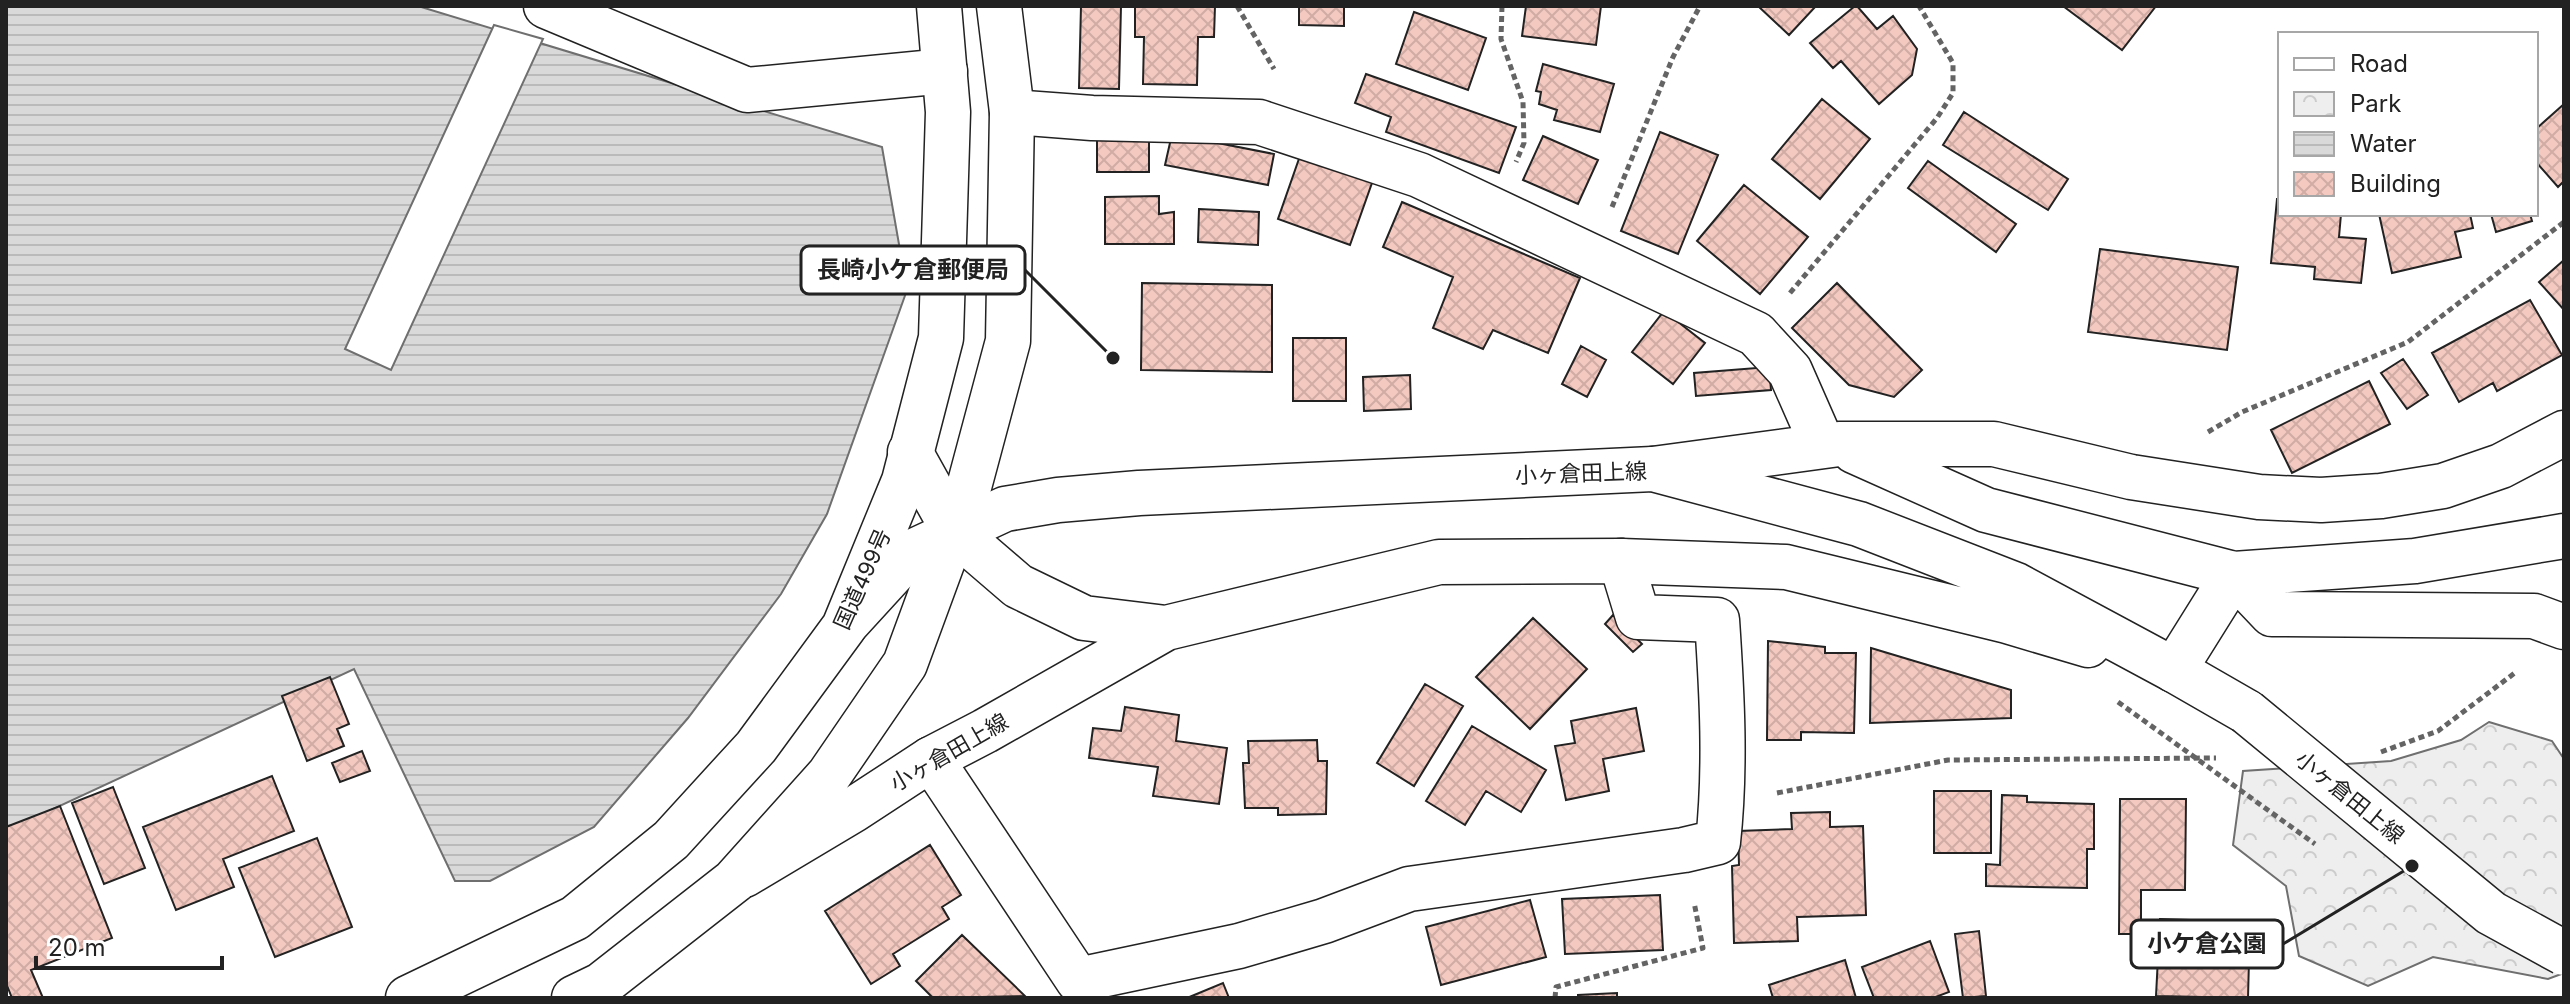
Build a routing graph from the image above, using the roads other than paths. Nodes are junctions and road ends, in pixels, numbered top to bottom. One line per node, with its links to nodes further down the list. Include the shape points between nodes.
1 (546, 6): 4 (main road, via 747,90)
2 (939, 6): 4 (main road, 国道499号)
3 (999, 6): 5 (main road)
4 (945, 71): 8 (main road, 国道499号, via 941,338)
5 (1012, 112): 7 (main road, via 1259,122 1419,175 1756,334 1790,371); 10 (main road, via 1008,341)
6 (2564, 433): 7 (main road, via 2501,466 2443,486 2321,500 2259,497 2131,477 1994,444)
7 (1831, 445): 9 (main road); 13 (main road, via 1986,510)
8 (910, 452): 10 (main road, 小ヶ倉田上線); 14 (main road, 国道499号, via 904,481)
9 (1653, 469): 10 (main road, 小ヶ倉田上線, via 1058,500 1005,509); 17 (main road, 小ヶ倉田上線, via 1859,524 2016,585)
10 (954, 531): 14 (main road, 小ヶ倉田上線, via 912,552); 16 (main road, 小ヶ倉田上線, via 1018,586 1084,618); 19 (main road, via 905,664 829,775)
11 (2564, 536): 13 (main road, via 2415,561)
12 (1621, 561): 16 (main road, 小ヶ倉田上線, via 1439,562); 17 (main road, 小ヶ倉田上線, via 1786,567 2007,621); 18 (main road, via 1638,617 1717,620 1724,717 1718,842 1409,889 1239,946 1078,980)
13 (2234, 574): 15 (main road, via 2272,614 2534,616); 17 (main road)
14 (844, 627): 21 (main road, 国道499号, via 756,747 671,840 575,918)
15 (2564, 627)
16 (1166, 628): 18 (main road, 小ヶ倉田上線)
17 (2174, 670): 20 (main road, 小ヶ倉田上線, bridge, via 2247,712 2491,913)
18 (931, 759): 19 (main road, 小ヶ倉田上線)
19 (734, 881): 22 (main road, via 601,985)
20 (2564, 953)
21 (408, 998)
22 (574, 998)

